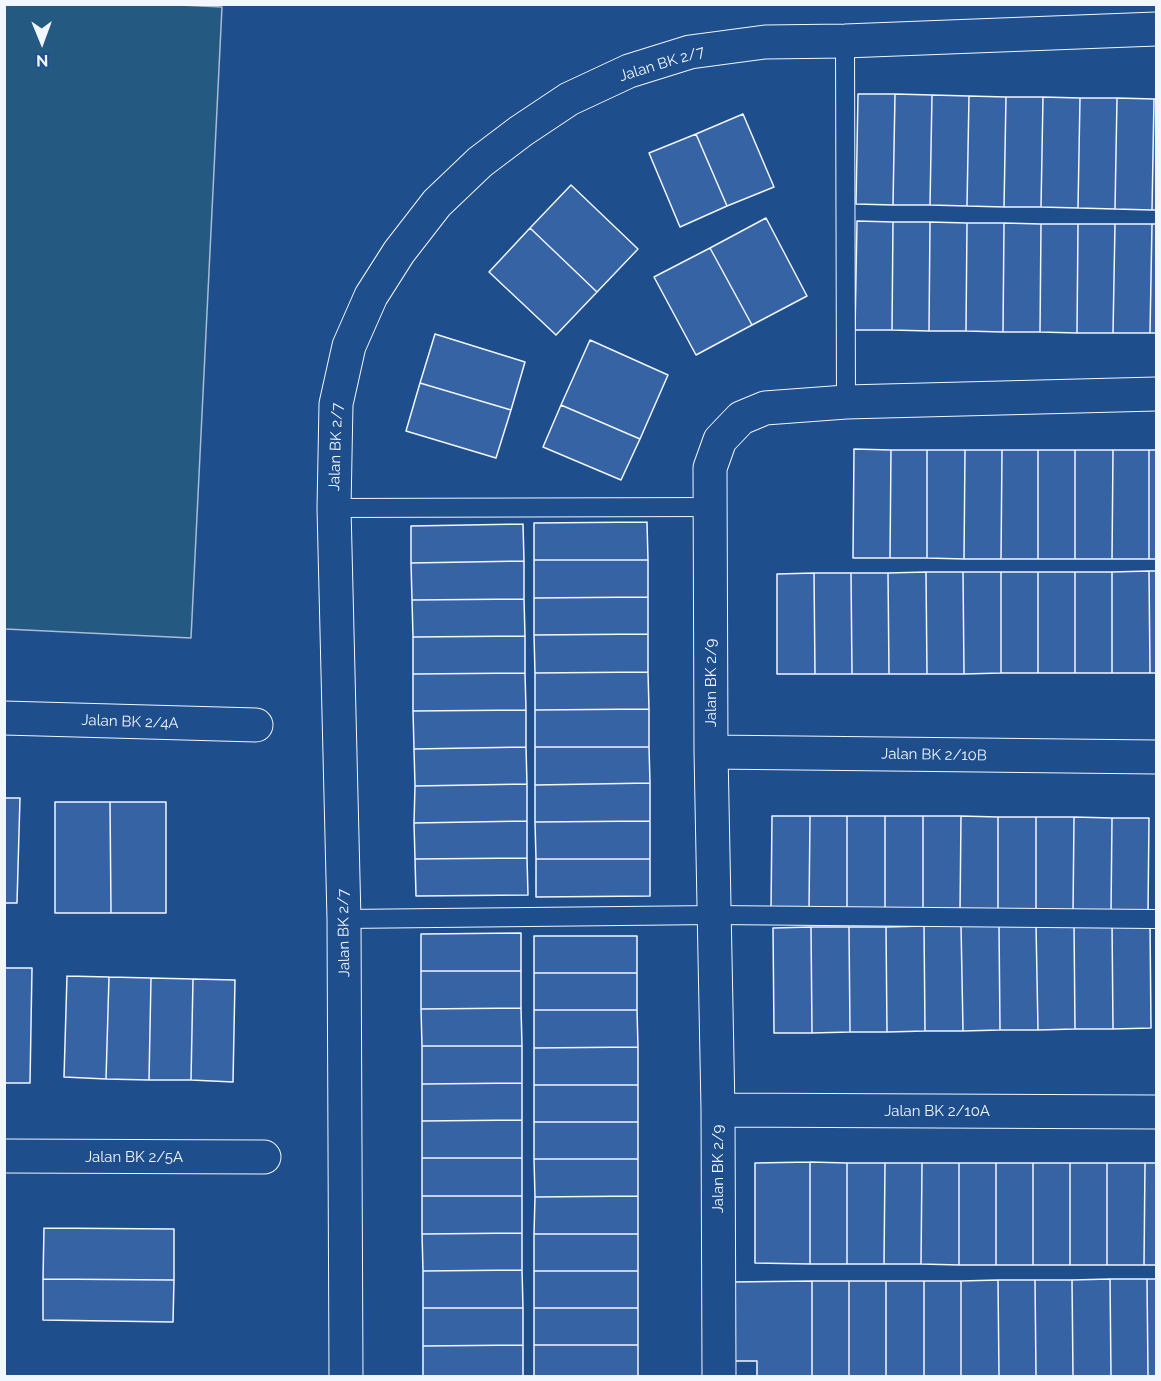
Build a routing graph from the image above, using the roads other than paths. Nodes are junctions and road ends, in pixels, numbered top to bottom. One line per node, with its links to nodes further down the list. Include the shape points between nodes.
1 (1156, 29): 2 (street, Jalan BK 2/7)
2 (845, 41): 4 (lane); 6 (street, Jalan BK 2/7, via 765,42 690,52 629,71 569,99 480,162 437,203 399,252 371,296 349,346 336,404)
3 (1156, 394): 4 (street, Jalan BK 2/9)
4 (846, 402): 5 (street, Jalan BK 2/9, via 765,408 741,418 720,440 710,468)
5 (710, 507): 6 (lane); 9 (street, Jalan BK 2/9)
6 (334, 508): 12 (street, Jalan BK 2/7)
7 (4, 718): 8 (street, Jalan BK 2/4A)
8 (256, 725)
9 (711, 752): 10 (street, Jalan BK 2/10B); 11 (street, Jalan BK 2/9)
10 (1156, 757)
11 (714, 915): 12 (lane); 13 (lane); 14 (street, Jalan BK 2/9)
12 (344, 919): 18 (street, Jalan BK 2/7)
13 (1155, 919)
14 (718, 1110): 15 (street, Jalan BK 2/10A); 19 (street, Jalan BK 2/9)
15 (1156, 1112)
16 (4, 1156): 17 (street, Jalan BK 2/5A)
17 (264, 1157)
18 (346, 1377)
19 (719, 1377)

